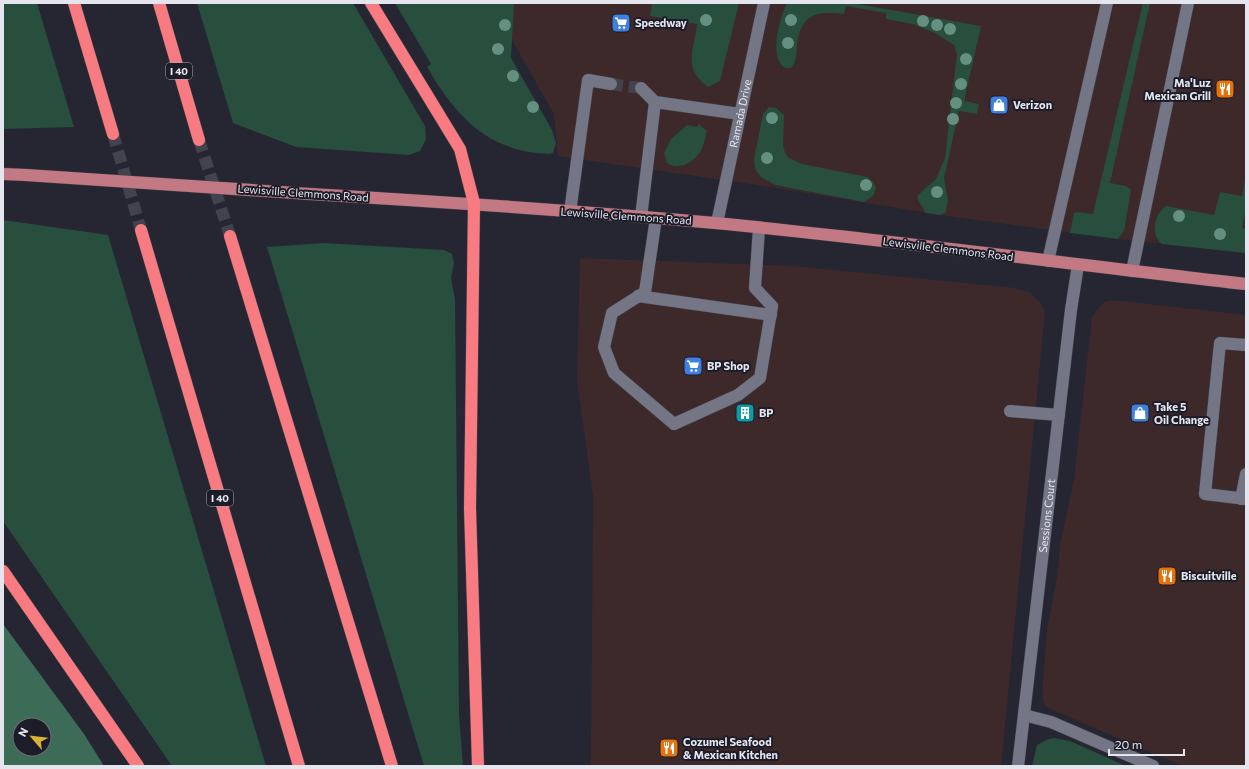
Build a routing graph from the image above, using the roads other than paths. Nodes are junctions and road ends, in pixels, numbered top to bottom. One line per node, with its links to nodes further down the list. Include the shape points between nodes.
1 (74, 3): 11 (highway)
2 (159, 3): 12 (highway, I 40)
3 (371, 3): 14 (highway, via 460,149)
4 (764, 3): 10 (street, Ramada Drive)
5 (1107, 3): 22 (street)
6 (1188, 3): 24 (street)
7 (611, 84): 15 (street, via 588,80)
8 (642, 88): 9 (street)
9 (655, 102): 10 (street); 16 (street)
10 (740, 114): 18 (street, Ramada Drive)
11 (113, 134)
12 (199, 140)
13 (3, 174): 14 (main road, Lewisville Clemmons Road, bridge)
14 (474, 203): 15 (main road, Lewisville Clemmons Road); 38 (highway, via 470,508)
15 (570, 212): 16 (main road, Lewisville Clemmons Road)
16 (641, 216): 17 (main road, Lewisville Clemmons Road)
17 (656, 218): 18 (main road, Lewisville Clemmons Road); 26 (street, via 645,292)
18 (717, 224): 19 (main road, Lewisville Clemmons Road)
19 (759, 228): 22 (main road, Lewisville Clemmons Road); 27 (street, via 755,288 772,306)
20 (141, 230): 36 (highway, I 40)
21 (230, 236): 37 (highway)
22 (1048, 261): 23 (main road, Lewisville Clemmons Road)
23 (1078, 265): 24 (main road, Lewisville Clemmons Road); 30 (street, Sessions Court, via 1070,310)
24 (1132, 271): 25 (main road, Lewisville Clemmons Road)
25 (1246, 284)
26 (638, 296): 27 (street); 27 (street, via 612,313 604,347 614,373 674,424 738,395 760,378)
27 (771, 315)
28 (1246, 345): 32 (street, via 1220,343 1205,494)
29 (1010, 412): 30 (street)
30 (1059, 415): 34 (street, Sessions Court)
31 (1246, 474): 32 (street)
32 (1244, 499)
33 (3, 572): 35 (highway)
34 (1024, 715): 39 (street, Sessions Court); 40 (street, via 1051,722)
35 (138, 766)
36 (299, 766)
37 (392, 766)
38 (478, 766)
39 (1018, 766)
40 (1154, 766)

